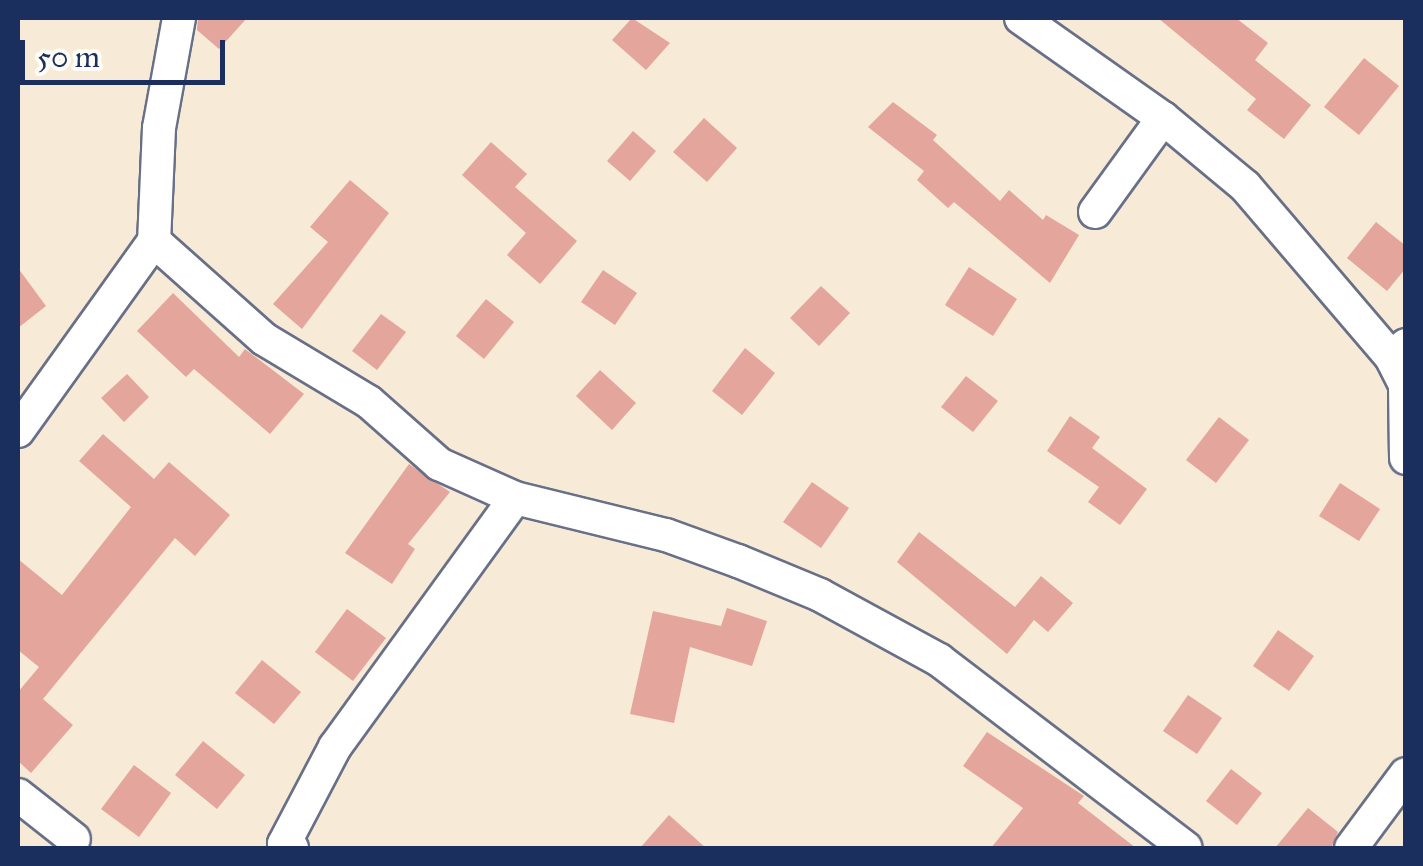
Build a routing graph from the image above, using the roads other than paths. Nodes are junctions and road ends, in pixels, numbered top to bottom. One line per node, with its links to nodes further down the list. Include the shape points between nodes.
1 (180, 18): 5 (street, via 159,128)
2 (1021, 18): 3 (street)
3 (1163, 118): 4 (street); 6 (street, via 1245,186)
4 (1095, 212)
5 (154, 241): 7 (street); 9 (street, via 264,339 368,402 439,464)
6 (1399, 351): 8 (street)
7 (18, 431)
8 (1406, 458)
9 (514, 498): 13 (street, via 335,747 284,844); 14 (street, via 666,535 820,595 939,660)
10 (1406, 774): 15 (street)
11 (18, 795): 12 (street)
12 (74, 840)
13 (292, 848)
14 (1186, 848)
15 (1350, 848)

